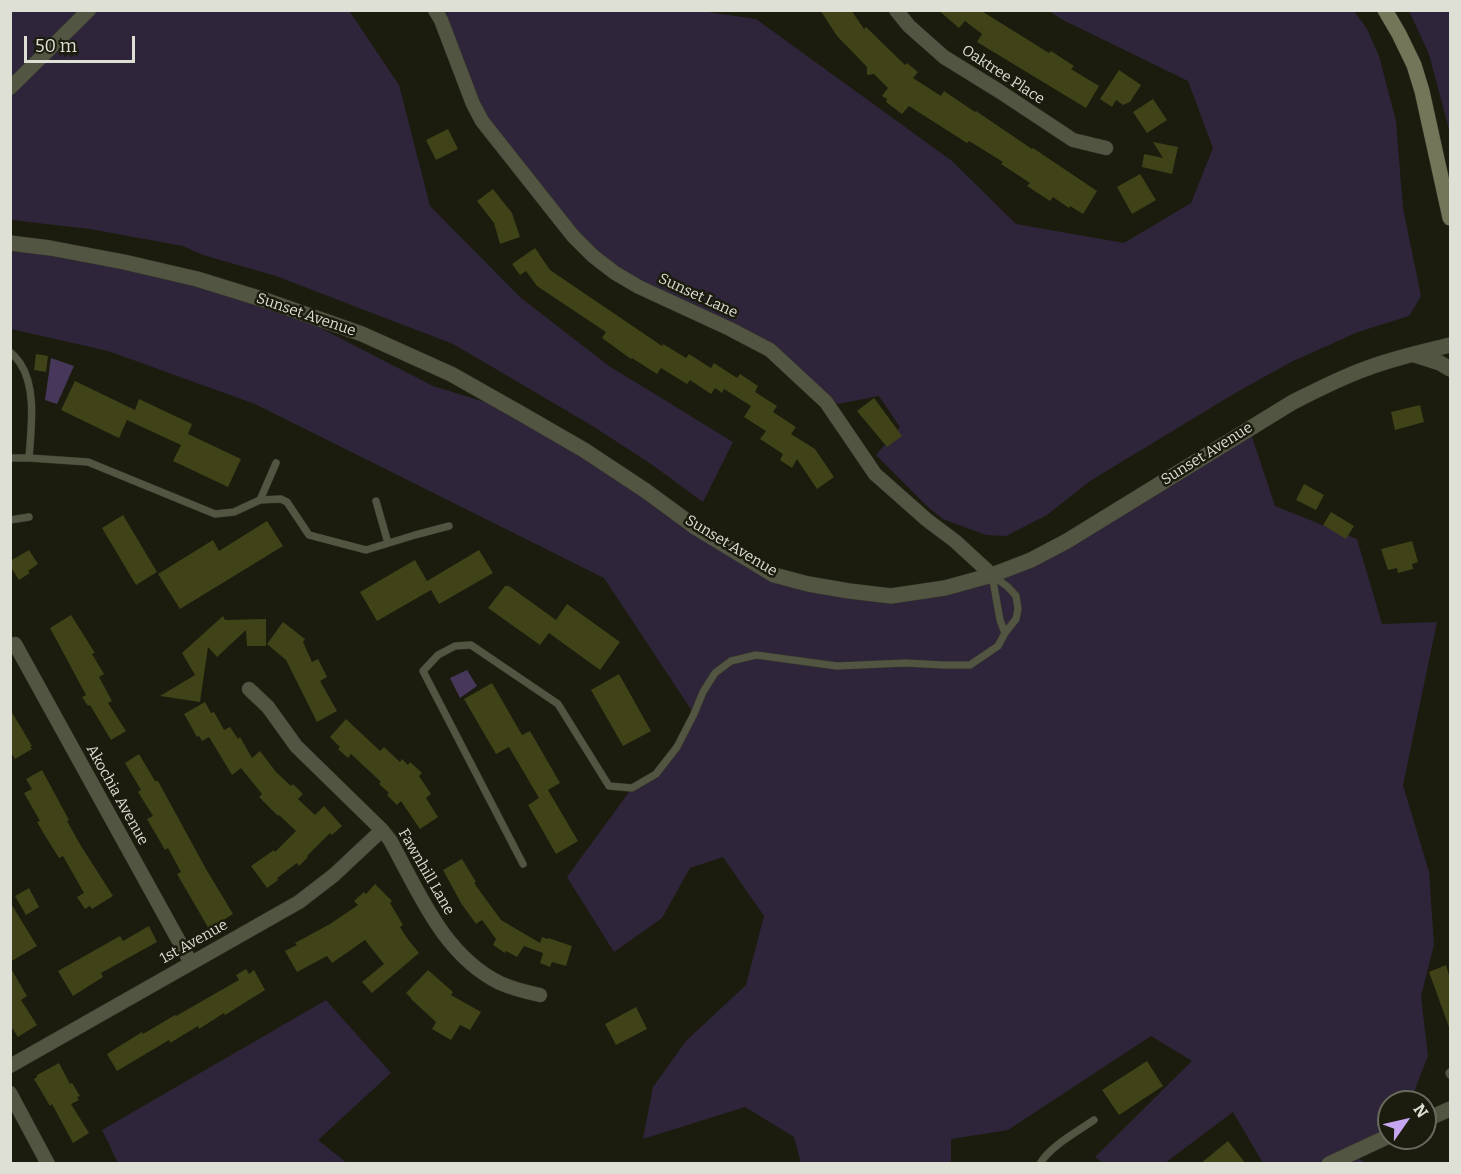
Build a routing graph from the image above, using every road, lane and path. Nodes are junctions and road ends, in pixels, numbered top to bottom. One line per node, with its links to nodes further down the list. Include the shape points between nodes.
1 (89, 10): 5 (street)
2 (435, 10): 22 (street, Sunset Lane, via 482,121 573,236 615,273 770,350 826,402 874,474)
3 (896, 10): 6 (street, Oaktree Place, via 944,57 1073,140)
4 (1385, 10): 7 (main road, via 1414,65)
5 (10, 88)
6 (1106, 148)
7 (1450, 218)
8 (10, 243): 22 (street, Sunset Avenue, via 197,279 362,334 451,374 520,412 774,575 891,596 945,588)
9 (1450, 345): 11 (street, Sunset Avenue)
10 (10, 352): 14 (lane, via 21,364 30,389)
11 (1412, 354): 12 (street); 22 (street, Sunset Avenue, via 1329,383 1067,541)
12 (1450, 369)
13 (10, 458): 14 (lane)
14 (29, 458): 16 (lane, via 88,462 215,514 234,512)
15 (276, 464): 16 (lane)
16 (260, 500): 21 (lane, via 287,502 309,535 366,550)
17 (376, 501): 21 (lane)
18 (29, 517): 19 (lane)
19 (10, 520)
20 (449, 526): 21 (lane)
21 (388, 543)
22 (992, 575): 23 (lane); 23 (lane, via 1016,596 1016,619)
23 (1005, 633): 27 (lane, via 998,646 969,664 837,666 756,655 731,661 715,673 677,747 656,774 632,788 609,786 558,704 471,645 455,646 438,655 423,671)
24 (15, 644): 28 (street, Akochia Avenue)
25 (249, 689): 26 (street, Fawnhill Lane, via 268,707 296,746)
26 (382, 830): 28 (street, 1st Avenue, via 299,902); 29 (street, Fawnhill Lane, via 437,926 457,951 481,972)
27 (524, 864)
28 (191, 963): 30 (street, 1st Avenue)
29 (540, 995)
30 (10, 1066)
31 (10, 1093): 34 (street)
32 (1094, 1120): 35 (lane)
33 (1377, 1142): 36 (street)
34 (48, 1164)
35 (1040, 1164)
36 (1329, 1164)

